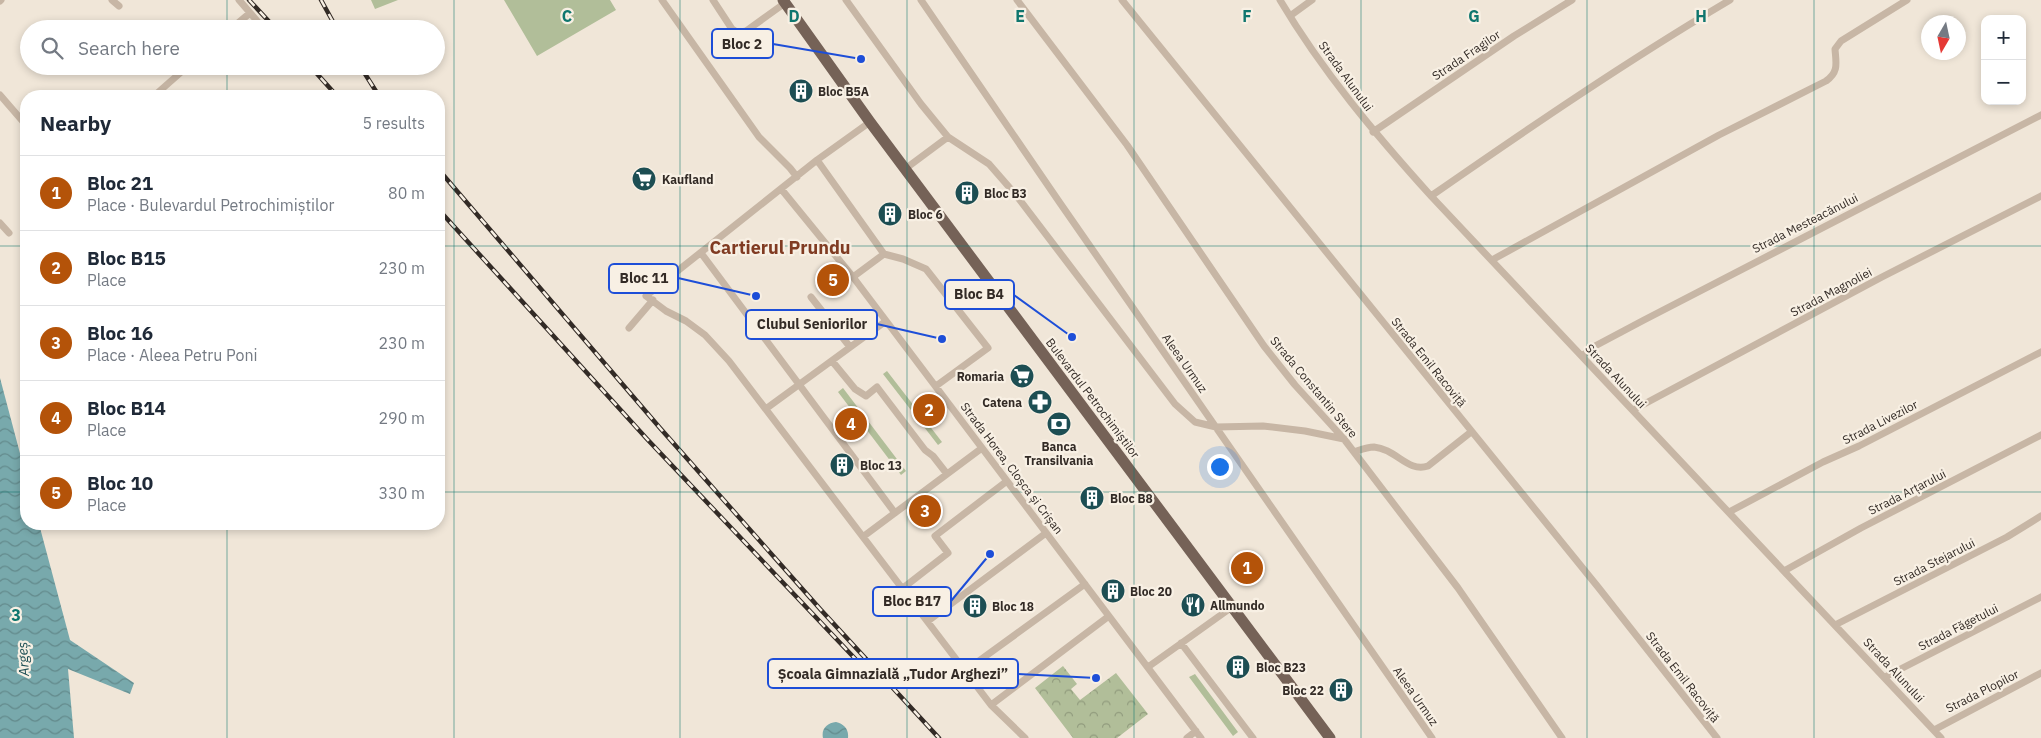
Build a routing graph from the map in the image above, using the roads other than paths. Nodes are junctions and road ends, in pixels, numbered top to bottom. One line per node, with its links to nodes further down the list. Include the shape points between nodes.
1 (112, 0): 15 (street)
2 (239, 0): 16 (street)
3 (662, 0): 30 (street, via 760,137)
4 (713, 0): 14 (street, via 738,33 746,31)
5 (846, 0): 27 (street)
6 (921, 0): 52 (street, Aleea Urmuz)
7 (1017, 0): 55 (street, Strada Constantin Stere, via 1127,145 1264,346)
8 (1122, 0): 53 (street, Strada Emil Racoviță)
9 (1280, 0): 17 (street, Strada Alunului)
10 (1312, 0): 17 (street)
11 (1572, 0): 26 (street, Strada Fragilor)
12 (1730, 0): 32 (street, via 1660,41)
13 (1907, 0): 38 (street, via 1841,41 1835,49 1837,69 1826,81 1719,135)
14 (784, 2): 25 (main road, Bulevardul Petrochimiștilor)
15 (119, 6)
16 (250, 13): 18 (street); 19 (street)
17 (1290, 16): 26 (street, Strada Alunului)
18 (242, 20)
19 (256, 20)
20 (178, 75): 21 (street)
21 (161, 90)
22 (0, 95): 24 (street)
23 (2041, 114): 46 (street, Strada Mesteacănului, via 1715,282)
24 (20, 118)
25 (870, 122): 28 (street); 29 (main road, Bulevardul Petrochimiștilor)
26 (1373, 132): 32 (street, Strada Alunului)
27 (948, 137): 29 (street); 52 (street, via 989,164 1016,195 1175,404 1195,422)
28 (817, 160): 30 (street); 37 (street)
29 (905, 169): 69 (main road, Bulevardul Petrochimiștilor)
30 (796, 178): 31 (street)
31 (782, 190): 36 (street); 39 (street, Strada Horea, Cloșca și Crișan)
32 (1430, 196): 38 (street, Strada Alunului)
33 (2041, 196): 51 (street, Strada Magnoliei)
34 (0, 223): 35 (street)
35 (9, 233)
36 (701, 253): 41 (street, via 646,296); 48 (street)
37 (884, 254): 39 (street); 49 (street, via 926,269 988,348)
38 (1492, 260): 46 (street, Strada Alunului)
39 (853, 277): 42 (street, Strada Horea, Cloșca și Crișan)
40 (811, 296): 44 (street)
41 (653, 300): 43 (street); 50 (street, via 705,335)
42 (886, 321): 44 (street); 49 (street, Strada Horea, Cloșca și Crișan)
43 (629, 328)
44 (850, 347): 47 (street)
45 (2041, 352): 61 (street, Strada Livezilor)
46 (1582, 356): 51 (street, Strada Alunului)
47 (832, 361): 48 (street); 58 (street, via 855,390 866,396 877,387)
48 (798, 384): 50 (street); 60 (street)
49 (936, 386): 56 (street, Strada Horea, Cloșca și Crișan)
50 (767, 408): 64 (street)
51 (1633, 410): 61 (street, Strada Alunului)
52 (1216, 427): 55 (street, via 1263,426); 86 (street, Aleea Urmuz)
53 (1471, 432): 57 (street, via 1428,466 1420,468 1414,468 1384,449 1368,447); 88 (street, Strada Emil Racoviță)
54 (2041, 435): 65 (street, Strada Arțarului)
55 (1344, 439): 57 (street, Strada Constantin Stere)
56 (982, 448): 58 (street); 59 (street, Strada Horea, Cloșca și Crișan)
57 (1354, 452): 87 (street, Strada Constantin Stere, via 1458,588)
58 (947, 474): 60 (street)
59 (1007, 481): 63 (street, Strada Horea, Cloșca și Crișan); 67 (street, via 935,536 948,553)
60 (895, 512): 64 (street)
61 (1729, 512): 65 (street, Strada Alunului)
62 (2041, 516): 72 (street, Strada Stejarului, via 2007,537)
63 (1046, 533): 66 (street, Strada Horea, Cloșca și Crișan); 71 (street)
64 (864, 536): 67 (street)
65 (1784, 571): 72 (street, Strada Alunului)
66 (1085, 584): 70 (street, Strada Horea, Cloșca și Crișan); 75 (street)
67 (903, 588): 71 (street)
68 (2041, 597): 77 (street, Strada Făgetului)
69 (1232, 606): 73 (street); 85 (main road, Bulevardul Petrochimiștilor)
70 (1109, 616): 74 (street, Strada Horea, Cloșca și Crișan); 78 (street)
71 (928, 622): 75 (street)
72 (1835, 625): 77 (street, Strada Alunului)
73 (1181, 643): 74 (street); 84 (street)
74 (1148, 667): 80 (street, Strada Horea, Cloșca și Crișan)
75 (965, 671): 78 (street)
76 (2041, 673): 79 (street, Strada Plopilor)
77 (1885, 677): 79 (street, Strada Alunului)
78 (991, 705): 81 (street)
79 (1934, 730): 89 (street, Strada Alunului)
80 (1196, 731): 82 (street); 83 (street, Strada Horea, Cloșca și Crișan)
81 (1026, 738)
82 (1187, 738)
83 (1202, 738)
84 (1253, 738)
85 (1330, 738)
86 (1432, 738)
87 (1562, 738)
88 (1717, 738)
89 (1942, 738)

